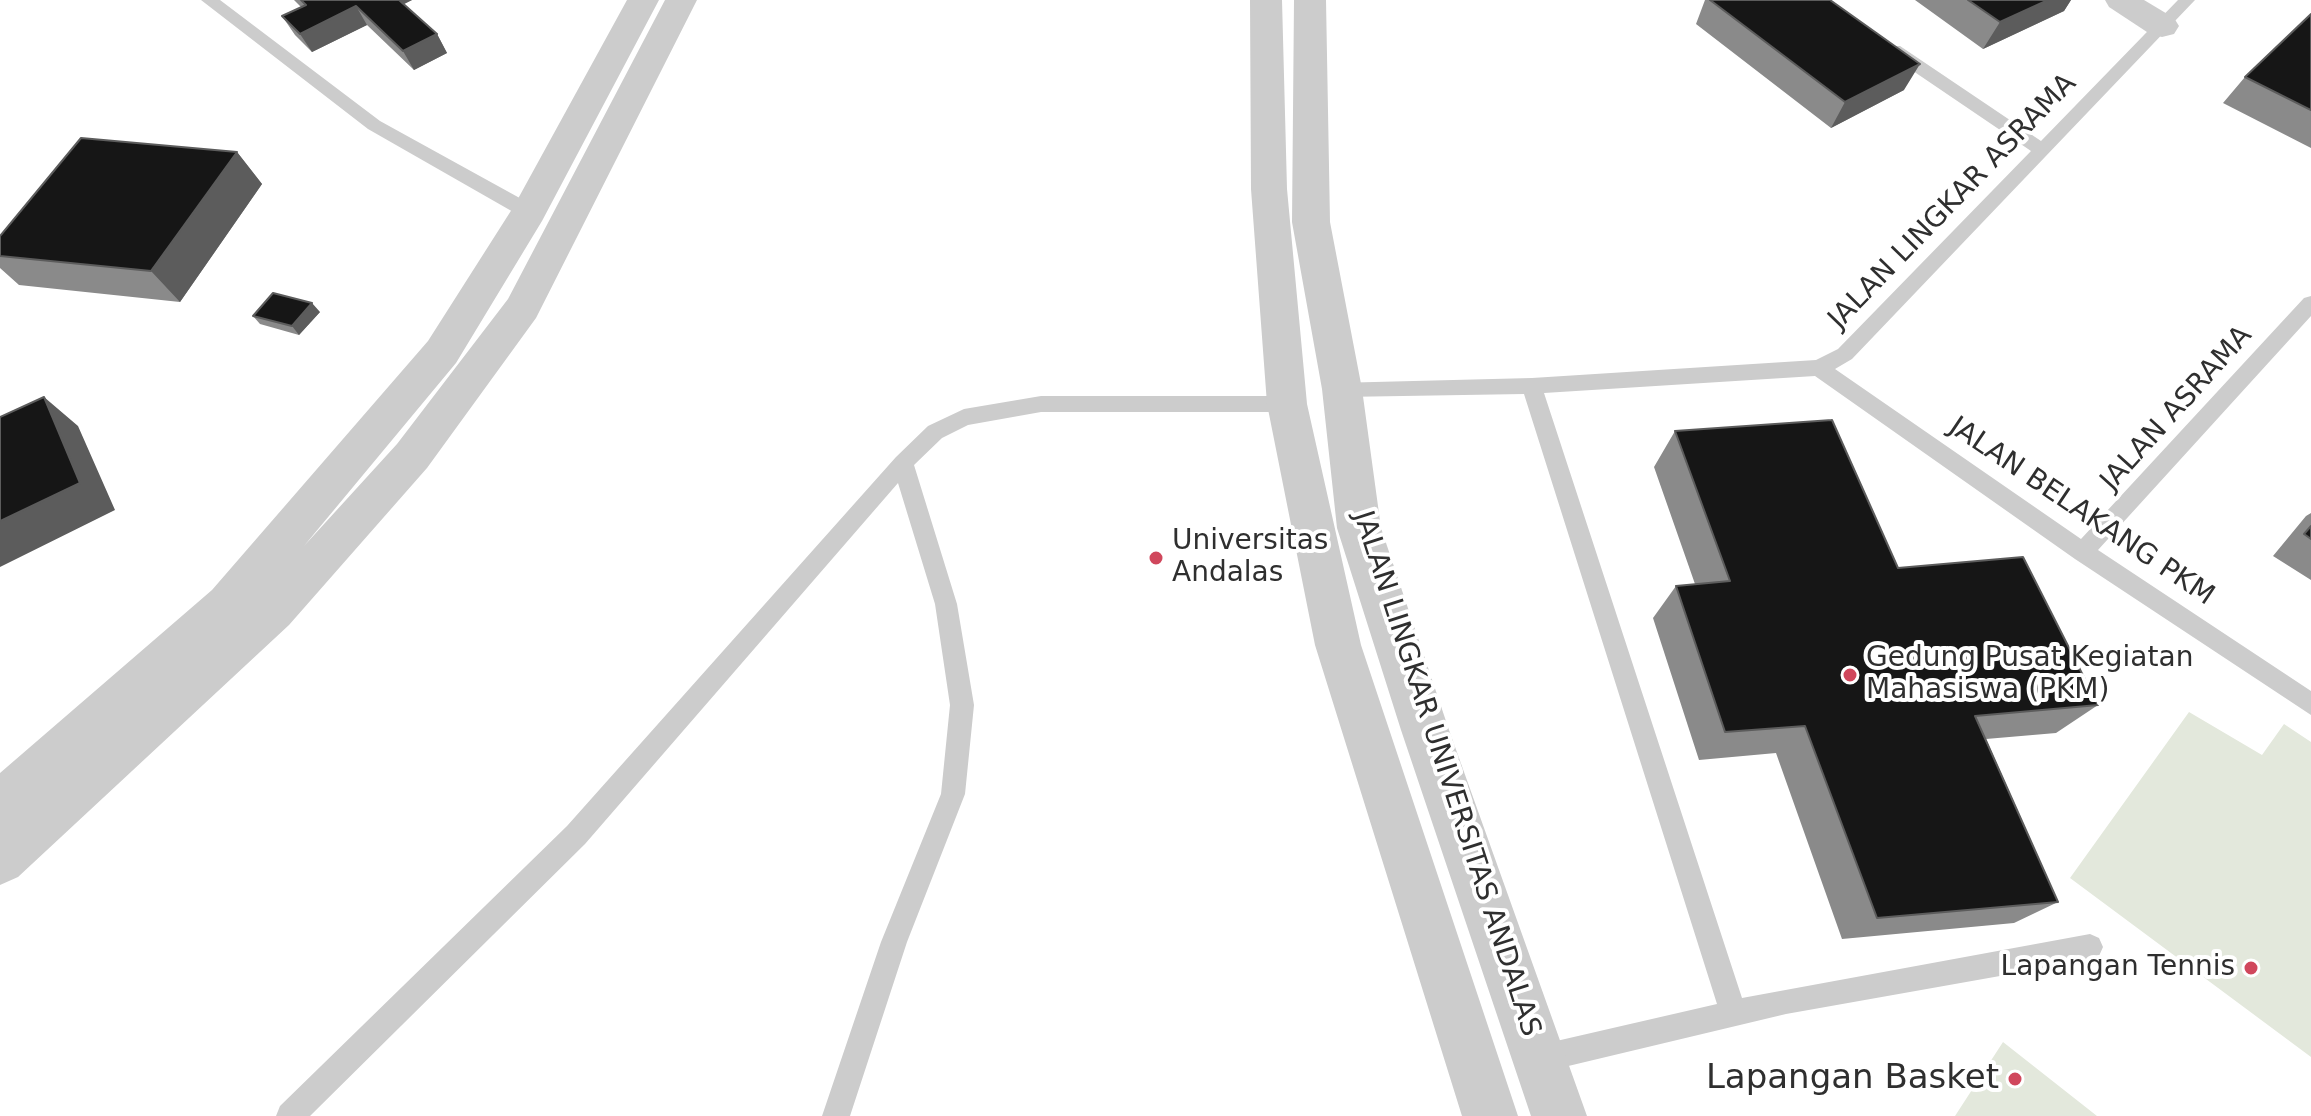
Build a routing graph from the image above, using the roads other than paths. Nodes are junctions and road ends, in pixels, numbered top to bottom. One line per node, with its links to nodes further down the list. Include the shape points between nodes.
1 (209, 0): 12 (lane, via 374,125)
2 (643, 0): 10 (street)
3 (681, 0): 10 (street)
4 (2121, 0): 8 (street)
5 (2187, 0): 8 (lane, JALAN LINGKAR ASRAMA)
6 (1266, 1): 7 (street); 17 (street, JALAN LINGKAR UNIVERSITAS ANDALAS, via 1269,189)
7 (1310, 2): 16 (street, JALAN LINGKAR UNIVERSITAS ANDALAS, via 1311,222)
8 (2162, 26): 11 (lane, JALAN LINGKAR ASRAMA)
9 (1873, 35): 11 (lane)
10 (624, 72): 12 (street); 19 (street, via 522,308)
11 (2042, 150): 14 (lane, JALAN LINGKAR ASRAMA, via 1845,354)
12 (529, 212): 18 (street, via 442,352)
13 (2311, 303): 21 (lane, JALAN ASRAMA)
14 (1819, 368): 15 (lane, JALAN LINGKAR ASRAMA); 21 (lane, JALAN BELAKANG PKM)
15 (1532, 386): 16 (lane, JALAN LINGKAR ASRAMA); 26 (lane)
16 (1342, 389): 27 (street, JALAN LINGKAR UNIVERSITAS ANDALAS, via 1359,528)
17 (1287, 404): 20 (lane, via 1041,404 964,417 935,432); 30 (street, JALAN LINGKAR UNIVERSITAS ANDALAS, via 1338,645)
18 (390, 413): 19 (street); 23 (street, via 228,604)
19 (437, 421): 24 (street, via 273,611)
20 (903, 463): 28 (lane, via 576,835); 29 (lane, via 949,619 962,705 955,779)
21 (2083, 552): 22 (lane, JALAN BELAKANG PKM)
22 (2311, 704)
23 (0, 805)
24 (0, 860)
25 (2090, 947): 26 (lane)
26 (1734, 1014): 27 (lane)
27 (1539, 1059): 31 (street, JALAN LINGKAR UNIVERSITAS ANDALAS)
28 (290, 1116)
29 (836, 1116)
30 (1490, 1116)
31 (1559, 1116)

